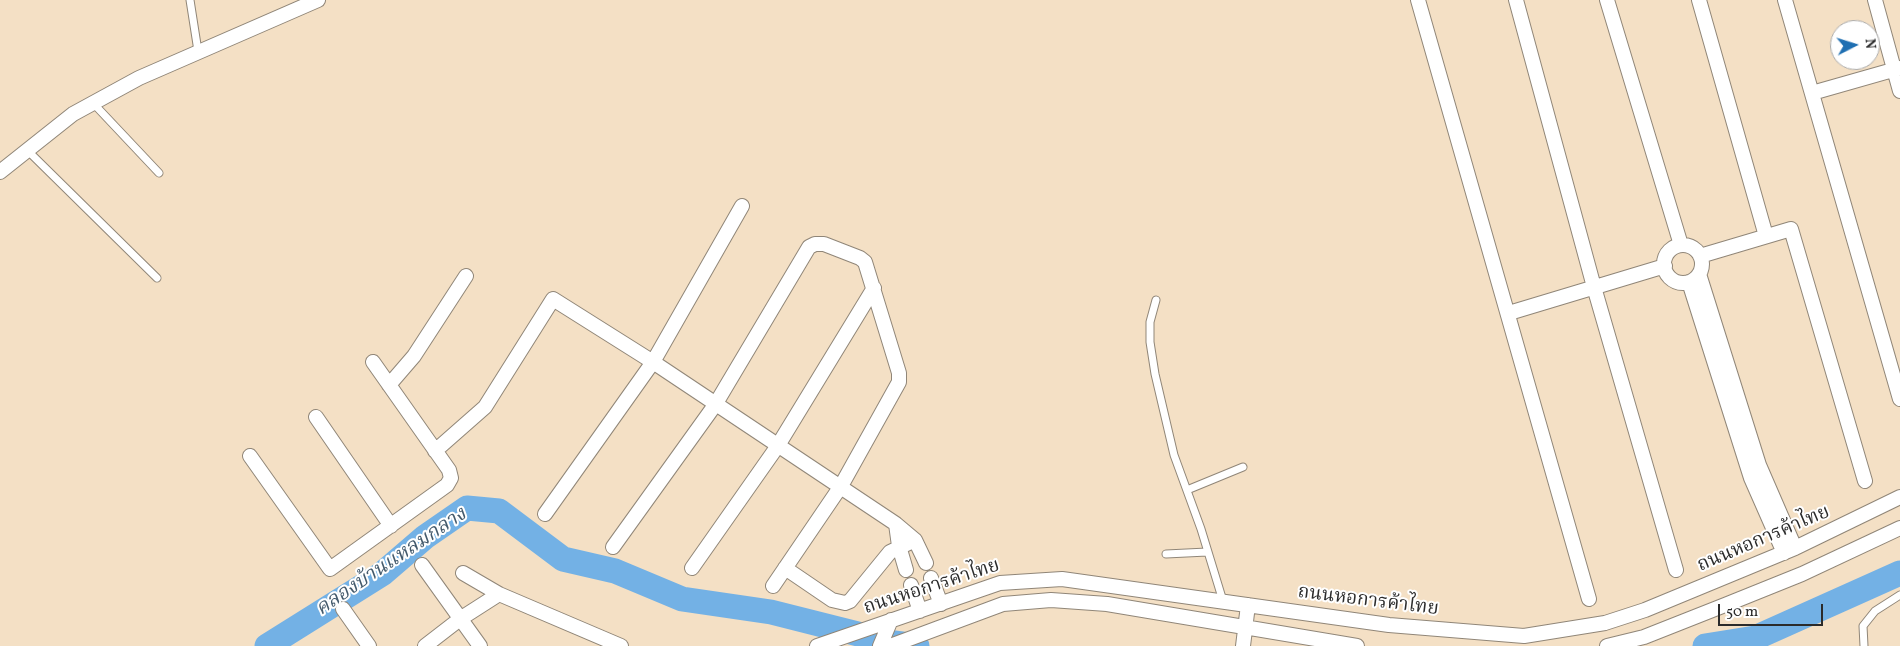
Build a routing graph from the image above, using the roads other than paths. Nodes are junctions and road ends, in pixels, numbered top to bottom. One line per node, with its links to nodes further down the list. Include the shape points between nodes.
1 (190, 0): 9 (lane)
2 (318, 0): 9 (street)
3 (1418, 0): 28 (street)
4 (1516, 0): 26 (street)
5 (1606, 0): 19 (street)
6 (1699, 0): 18 (street)
7 (1784, 0): 12 (street)
8 (1875, 0): 10 (street)
9 (198, 51): 13 (street)
10 (1897, 68): 11 (street); 12 (street)
11 (1900, 91)
12 (1812, 93): 32 (street)
13 (93, 103): 14 (street, via 73,114); 16 (lane)
14 (27, 150): 15 (street); 23 (lane)
15 (0, 172)
16 (159, 173)
17 (742, 206): 30 (street)
18 (1766, 236): 20 (street); 39 (street, via 1791,229)
19 (1681, 245): 20 (street, via 1692,247); 21 (street, via 1670,250)
20 (1700, 256): 24 (street, via 1702,268)
21 (1665, 266): 24 (street, via 1671,278 1682,282); 26 (street)
22 (466, 276): 31 (street, via 414,356)
23 (157, 278)
24 (1694, 278): 50 (street, via 1757,476)
25 (874, 288): 33 (street, via 865,262 860,258 824,244 809,247); 35 (street); 40 (street, via 899,382)
26 (1594, 288): 28 (street); 58 (street)
27 (1156, 300): 41 (lane, via 1150,322 1154,374 1174,455)
28 (1509, 313): 65 (street)
29 (373, 362): 31 (street)
30 (653, 362): 33 (street); 36 (street, via 553,300 485,407); 43 (street)
31 (389, 385): 36 (street)
32 (1900, 399)
33 (716, 405): 35 (street); 49 (street)
34 (316, 416): 45 (street)
35 (777, 446): 40 (street); 55 (street)
36 (435, 451): 45 (street, via 449,470 451,478 447,485)
37 (250, 456): 45 (street, via 330,569)
38 (1244, 467): 41 (lane)
39 (1865, 482)
40 (841, 486): 44 (street); 56 (street)
41 (1187, 490): 51 (lane)
42 (1900, 497): 50 (street, ถนนหอการค้าไทย)
43 (546, 514)
44 (896, 524): 47 (street); 48 (street)
45 (391, 526)
46 (1900, 528): 85 (street, via 1725,606)
47 (915, 540): 48 (street); 53 (street)
48 (899, 546): 56 (street, via 885,557 845,603 832,600); 57 (street)
49 (613, 547)
50 (1790, 551): 68 (street, ถนนหอการค้าไทย, via 1605,623 1524,636 1406,626)
51 (1207, 552): 52 (lane); 66 (lane)
52 (1166, 554)
53 (926, 563)
54 (422, 565): 71 (street)
55 (692, 568)
56 (785, 568): 62 (street)
57 (906, 570)
58 (1676, 570)
59 (463, 574): 63 (street)
60 (931, 578): 67 (street)
61 (911, 585): 70 (street)
62 (773, 586)
63 (499, 594): 71 (street); 74 (street)
64 (1900, 595): 86 (lane, via 1875,611 1863,626)
65 (1588, 599)
66 (1223, 601): 67 (street, ถนนหอการค้าไทย, via 1062,579 1000,583); 68 (street, ถนนหอการค้าไทย)
67 (941, 604): 70 (street, ถนนหอการค้าไทย)
68 (1248, 605): 73 (street)
69 (343, 609): 76 (street)
70 (920, 611): 72 (street, ถนนหอการค้าไทย)
71 (460, 619): 77 (street); 78 (street)
72 (888, 621): 75 (street, ถนนหอการค้าไทย); 81 (street)
73 (1245, 628): 82 (street, ถนนหอการค้าไทย, via 1107,604 1051,600 1003,604); 83 (street); 84 (street, ถนนหอการค้าไทย)
74 (592, 633): 79 (street); 80 (street)
75 (822, 644)
76 (369, 646)
77 (425, 646)
78 (480, 646)
79 (601, 646)
80 (621, 646)
81 (880, 646)
82 (890, 646)
83 (1243, 646)
84 (1357, 646)
85 (1607, 646)
86 (1864, 646)

